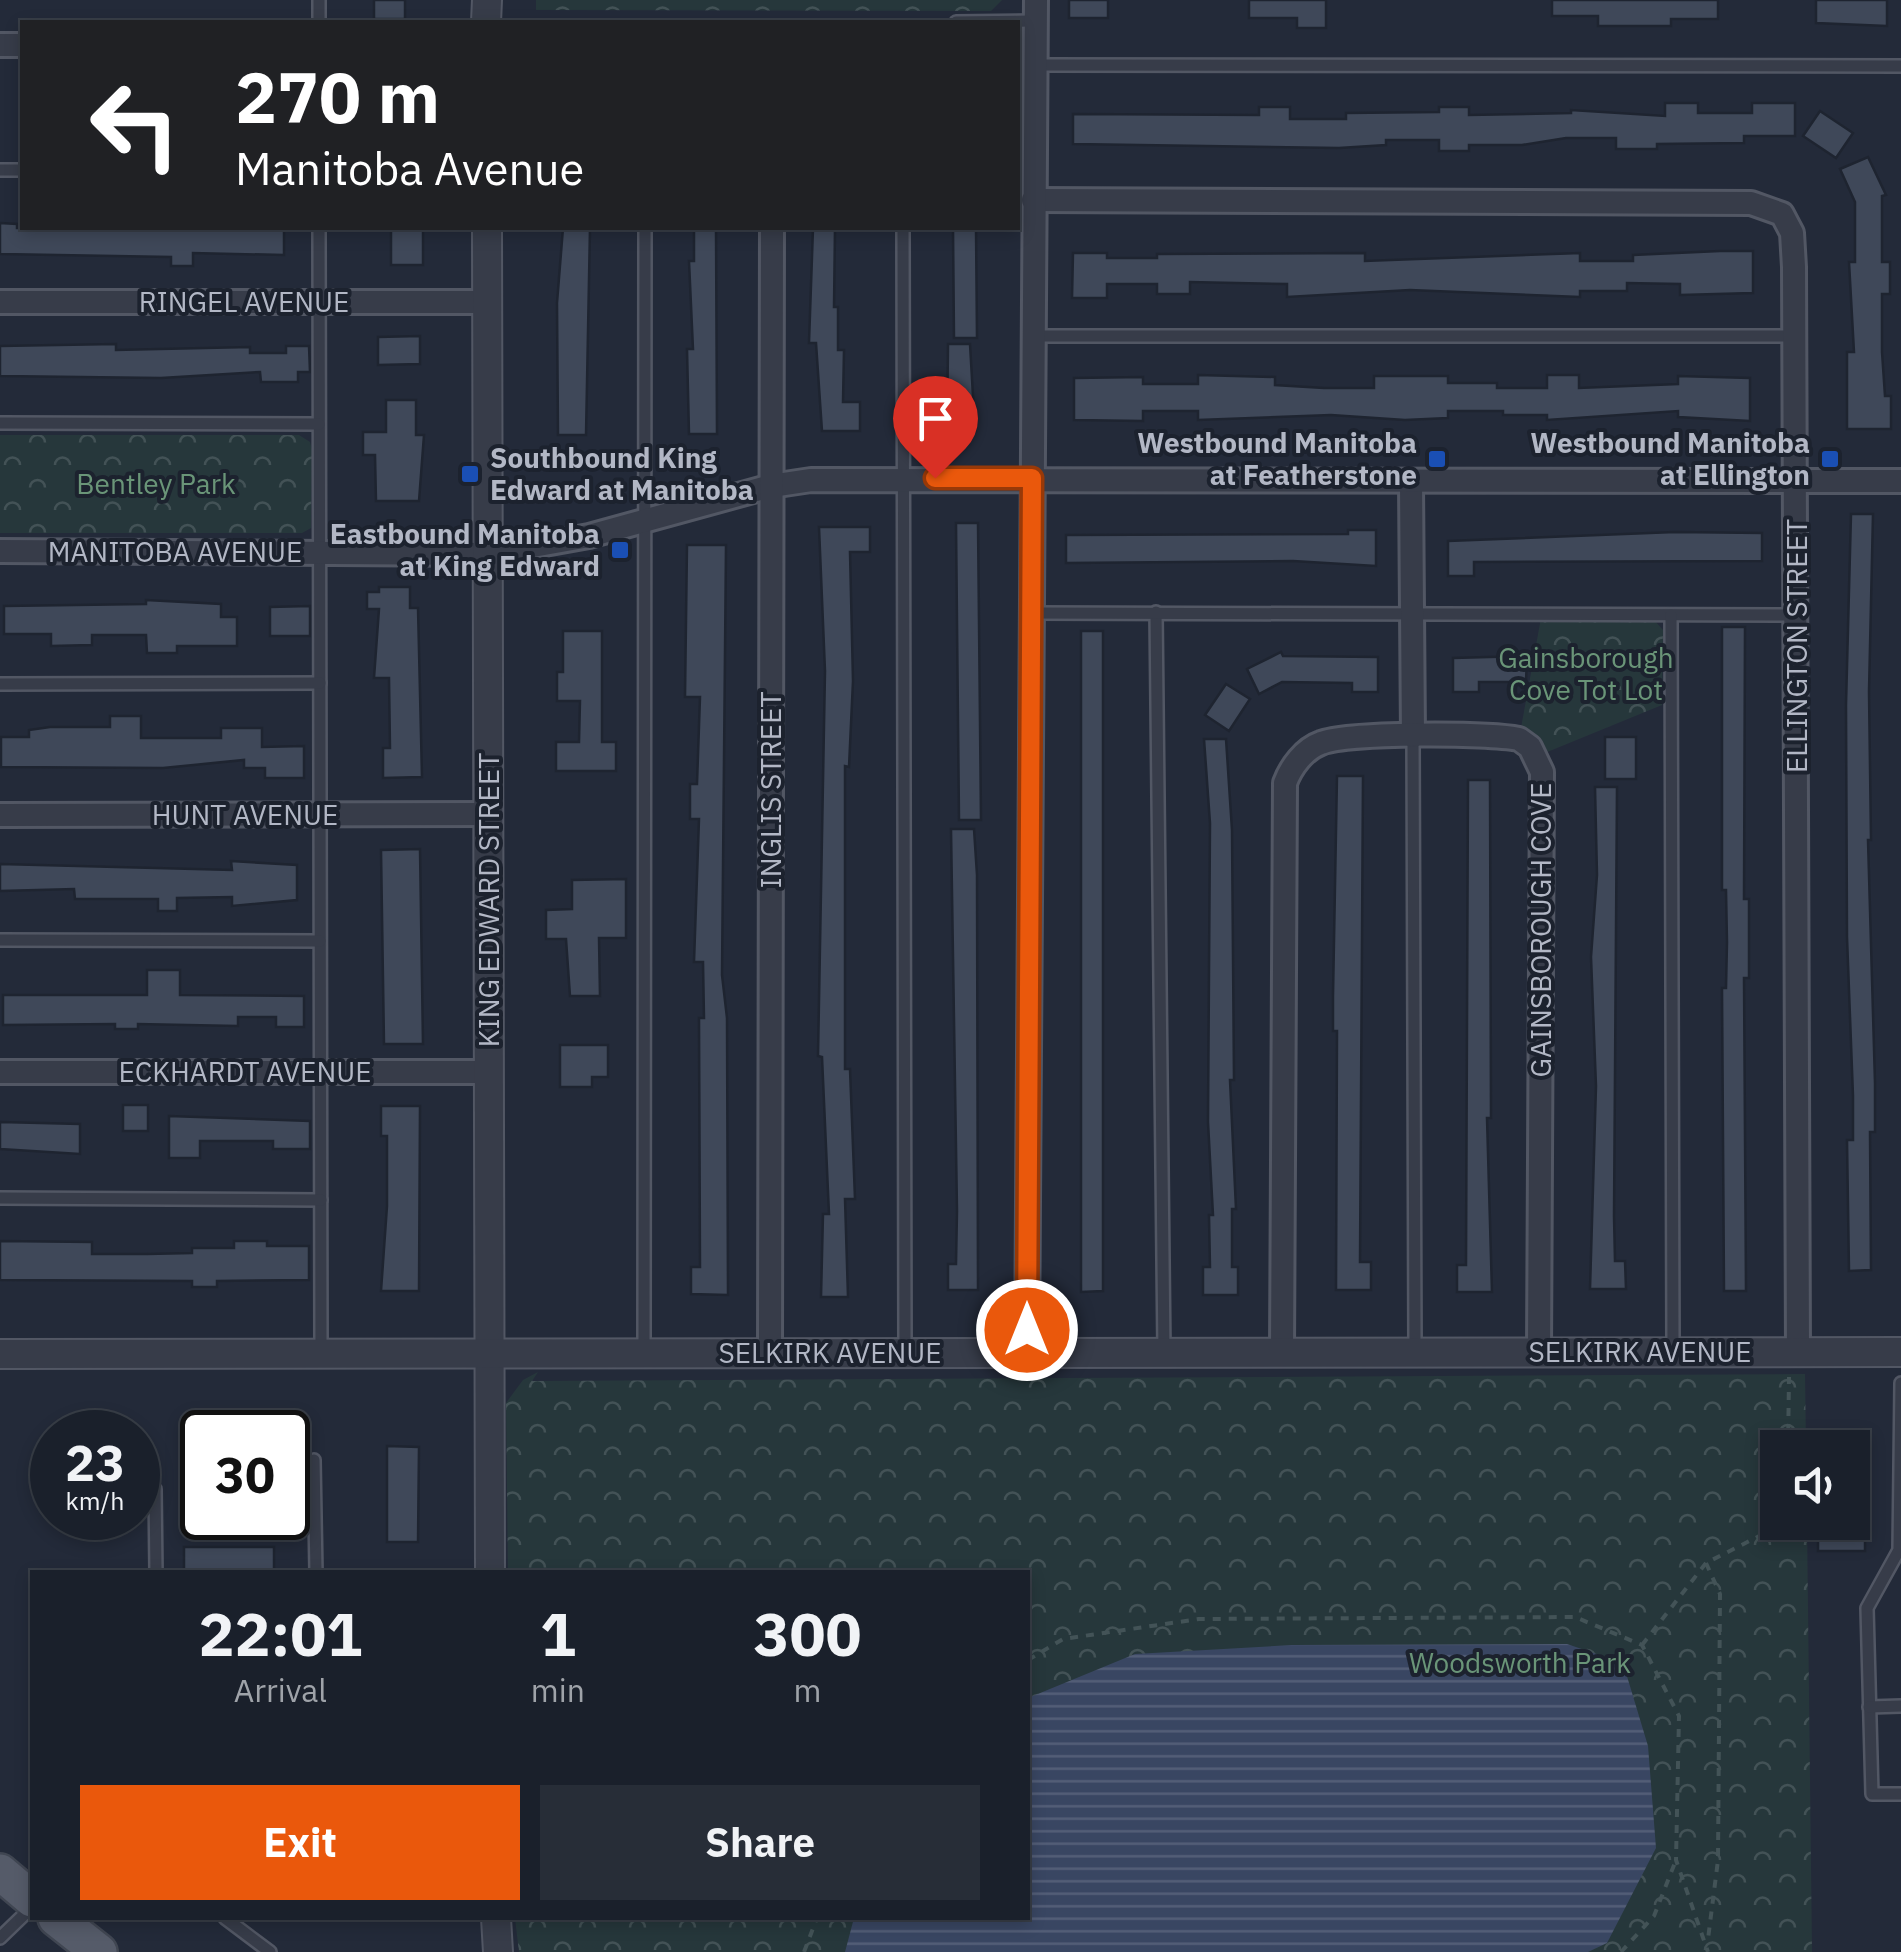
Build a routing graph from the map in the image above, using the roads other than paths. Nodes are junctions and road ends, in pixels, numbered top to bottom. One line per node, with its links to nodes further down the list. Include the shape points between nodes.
1 (1035, 10): 2 (lane); 3 (street)
2 (969, 20)
3 (1034, 65): 4 (lane); 5 (street)
4 (1901, 66)
5 (1033, 200): 14 (street); 15 (street, ELLINGTON STREET, via 1751,203 1782,214 1792,233)
6 (319, 230): 12 (lane)
7 (487, 230): 13 (street, KING EDWARD STREET)
8 (644, 230): 24 (lane)
9 (772, 230): 23 (street, INGLIS STREET)
10 (903, 230): 19 (lane)
11 (0, 302): 12 (street, RINGEL AVENUE)
12 (319, 302): 13 (street, RINGEL AVENUE); 17 (lane)
13 (487, 302): 27 (street, KING EDWARD STREET)
14 (1032, 336): 15 (lane); 18 (street)
15 (1794, 336): 21 (street, ELLINGTON STREET)
16 (0, 423): 17 (lane)
17 (320, 424): 26 (lane)
18 (1032, 478): 19 (street, MANITOBA AVENUE); 22 (street, MANITOBA AVENUE); 29 (street)
19 (902, 479): 23 (street, MANITOBA AVENUE); 50 (lane)
20 (1901, 480): 21 (street, MANITOBA AVENUE)
21 (1796, 481): 22 (street, MANITOBA AVENUE); 31 (street, ELLINGTON STREET)
22 (1411, 482): 32 (street)
23 (771, 486): 24 (street, MANITOBA AVENUE); 49 (street, INGLIS STREET)
24 (642, 521): 27 (street, MANITOBA AVENUE); 56 (lane)
25 (0, 552): 26 (street, MANITOBA AVENUE)
26 (320, 554): 27 (street, MANITOBA AVENUE); 34 (lane)
27 (488, 554): 37 (street, KING EDWARD STREET)
28 (1156, 612): 29 (lane); 32 (lane); 52 (lane)
29 (1031, 613): 51 (street)
30 (1671, 615): 31 (lane); 32 (lane); 53 (lane)
31 (1797, 615): 54 (street, ELLINGTON STREET)
32 (1413, 616): 35 (street)
33 (0, 684): 34 (lane)
34 (320, 684): 36 (lane)
35 (1413, 736): 46 (street, GAINSBOROUGH COVE, via 1325,740 1311,747 1285,783); 47 (lane); 48 (street, GAINSBOROUGH COVE, via 1519,740 1542,772)
36 (320, 814): 37 (street, HUNT AVENUE); 38 (street, HUNT AVENUE); 40 (lane)
37 (489, 814): 43 (street, KING EDWARD STREET)
38 (0, 815)
39 (0, 940): 40 (lane)
40 (320, 941): 42 (lane)
41 (0, 1072): 42 (street, ECKHARDT AVENUE)
42 (320, 1072): 43 (street, ECKHARDT AVENUE); 45 (lane)
43 (490, 1072): 59 (street, KING EDWARD STREET)
44 (0, 1198): 45 (lane)
45 (320, 1200): 58 (lane)
46 (1282, 1351): 47 (street, SELKIRK AVENUE); 52 (street, SELKIRK AVENUE)
47 (1415, 1351): 48 (street, SELKIRK AVENUE)
48 (1539, 1351): 53 (street, SELKIRK AVENUE)
49 (770, 1352): 50 (street, SELKIRK AVENUE); 56 (street, SELKIRK AVENUE)
50 (904, 1352): 51 (street, SELKIRK AVENUE)
51 (1027, 1352): 52 (street, SELKIRK AVENUE)
52 (1164, 1352)
53 (1673, 1352): 54 (street, SELKIRK AVENUE)
54 (1794, 1352): 55 (street, SELKIRK AVENUE)
55 (1901, 1352)
56 (644, 1353): 59 (street, SELKIRK AVENUE)
57 (0, 1354): 58 (street, SELKIRK AVENUE)
58 (320, 1354): 59 (street, SELKIRK AVENUE)
59 (491, 1354): 67 (street, KING EDWARD STREET)
60 (1901, 1384): 61 (lane)
61 (1900, 1434): 64 (lane)
62 (314, 1460): 66 (lane)
63 (155, 1540): 65 (lane)
64 (1900, 1550): 68 (lane, via 1867,1608)
65 (156, 1570)
66 (316, 1570)
67 (490, 1570)
68 (1868, 1706): 69 (lane); 70 (lane, via 1872,1794)
69 (1901, 1706)
70 (1901, 1794)
71 (0, 1872): 72 (main road)
72 (30, 1897)
73 (30, 1909): 77 (lane)
74 (59, 1920): 78 (main road)
75 (228, 1920): 79 (lane)
76 (496, 1920): 80 (street)
77 (0, 1938)
78 (99, 1952)
79 (270, 1952)
80 (498, 1952)

